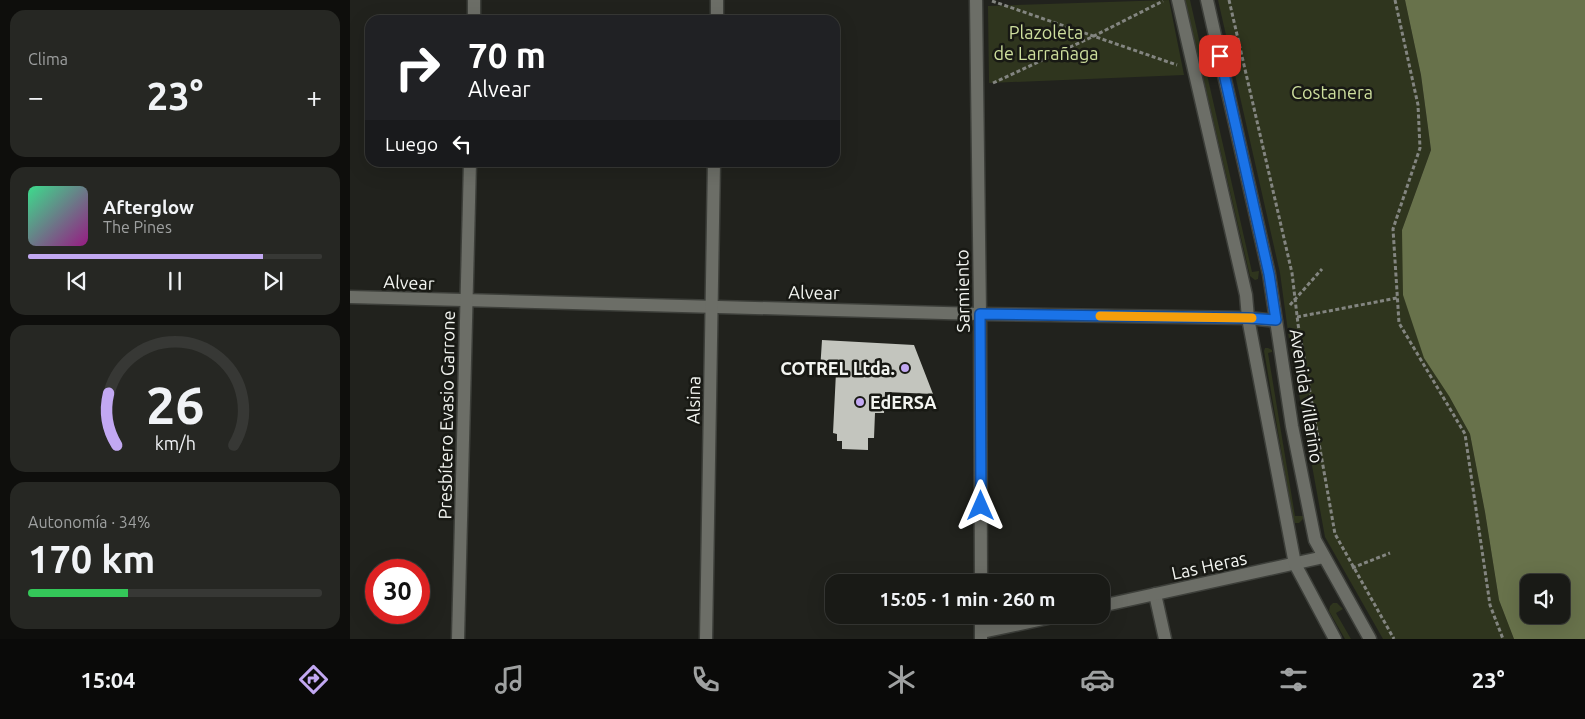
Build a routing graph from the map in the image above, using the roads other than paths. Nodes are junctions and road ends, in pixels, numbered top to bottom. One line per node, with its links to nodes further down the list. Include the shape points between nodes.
1 (474, 0): 6 (street)
2 (717, 0): 7 (street)
3 (976, 0): 13 (street, Sarmiento)
4 (1178, 0): 14 (street, via 1246,295)
5 (1207, 0): 15 (street, Avenida Villarino, via 1269,274)
6 (474, 15)
7 (717, 15)
8 (470, 167): 11 (street, Presbítero Evasio Garrone)
9 (714, 167): 12 (street, Alsina)
10 (350, 297): 11 (street, Alvear)
11 (466, 301): 12 (street, Alvear); 23 (street, Presbítero Evasio Garrone)
12 (712, 307): 13 (street, Alvear); 24 (street, Alsina)
13 (980, 314): 14 (street, Alvear); 18 (street, Sarmiento)
14 (1248, 318): 15 (street, Alvear); 17 (street)
15 (1276, 320): 16 (street, Avenida Villarino, via 1292,426 1315,540)
16 (1324, 557): 17 (street, Las Heras); 27 (street, Avenida Villarino)
17 (1295, 564): 19 (street, Las Heras); 26 (street)
18 (981, 574)
19 (1155, 594): 20 (street, Las Heras); 25 (street)
20 (1110, 604)
21 (1027, 624): 22 (street)
22 (981, 636)
23 (458, 639)
24 (706, 639)
25 (1164, 639)
26 (1335, 639)
27 (1370, 639)

